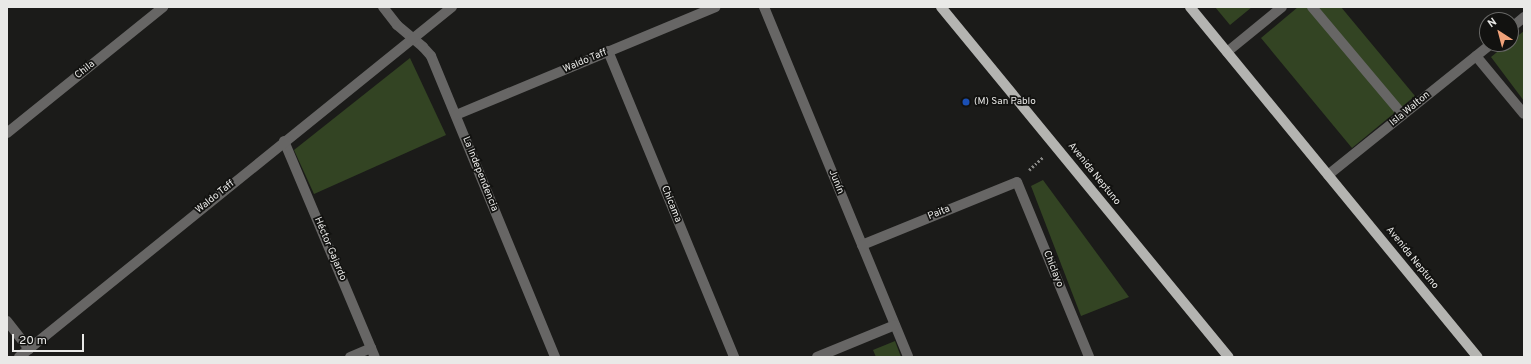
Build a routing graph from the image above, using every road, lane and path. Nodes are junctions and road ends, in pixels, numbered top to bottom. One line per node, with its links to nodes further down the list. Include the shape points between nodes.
1 (163, 7): 18 (street, Chila)
2 (383, 7): 10 (street, La Independencia, via 397,25)
3 (452, 7): 10 (street, Waldo Taff)
4 (715, 7): 11 (street, Waldo Taff)
5 (764, 7): 23 (street, Junín)
6 (941, 7): 20 (main road, Avenida Neptuno)
7 (1190, 7): 12 (main road, Avenida Neptuno)
8 (1282, 7): 12 (street)
9 (1312, 7): 17 (street)
10 (413, 39): 16 (street, La Independencia, via 431,56); 19 (street, Waldo Taff)
11 (608, 51): 16 (street, Waldo Taff); 31 (street, Chicama)
12 (1227, 52): 21 (main road, Avenida Neptuno)
13 (1481, 52): 14 (street, Isla Walton)
14 (1476, 56): 15 (street); 17 (street, Isla Walton)
15 (1524, 114)
16 (456, 115): 30 (street, La Independencia)
17 (1403, 115): 21 (street, Isla Walton)
18 (7, 133)
19 (284, 141): 26 (street, Waldo Taff); 27 (street, Héctor Gajardo)
20 (1055, 145): 22 (path); 35 (main road, Avenida Neptuno)
21 (1328, 175): 36 (main road, Avenida Neptuno)
22 (1017, 182): 23 (street, Paita); 34 (street, Chiclayo)
23 (862, 245): 25 (street, Junín)
24 (7, 321): 26 (street)
25 (895, 325): 32 (street); 33 (street, Junín)
26 (29, 349): 28 (street, Waldo Taff)
27 (373, 353): 29 (street)
28 (19, 357)
29 (350, 357)
30 (555, 357)
31 (734, 357)
32 (817, 357)
33 (908, 357)
34 (1089, 357)
35 (1229, 357)
36 (1478, 357)

